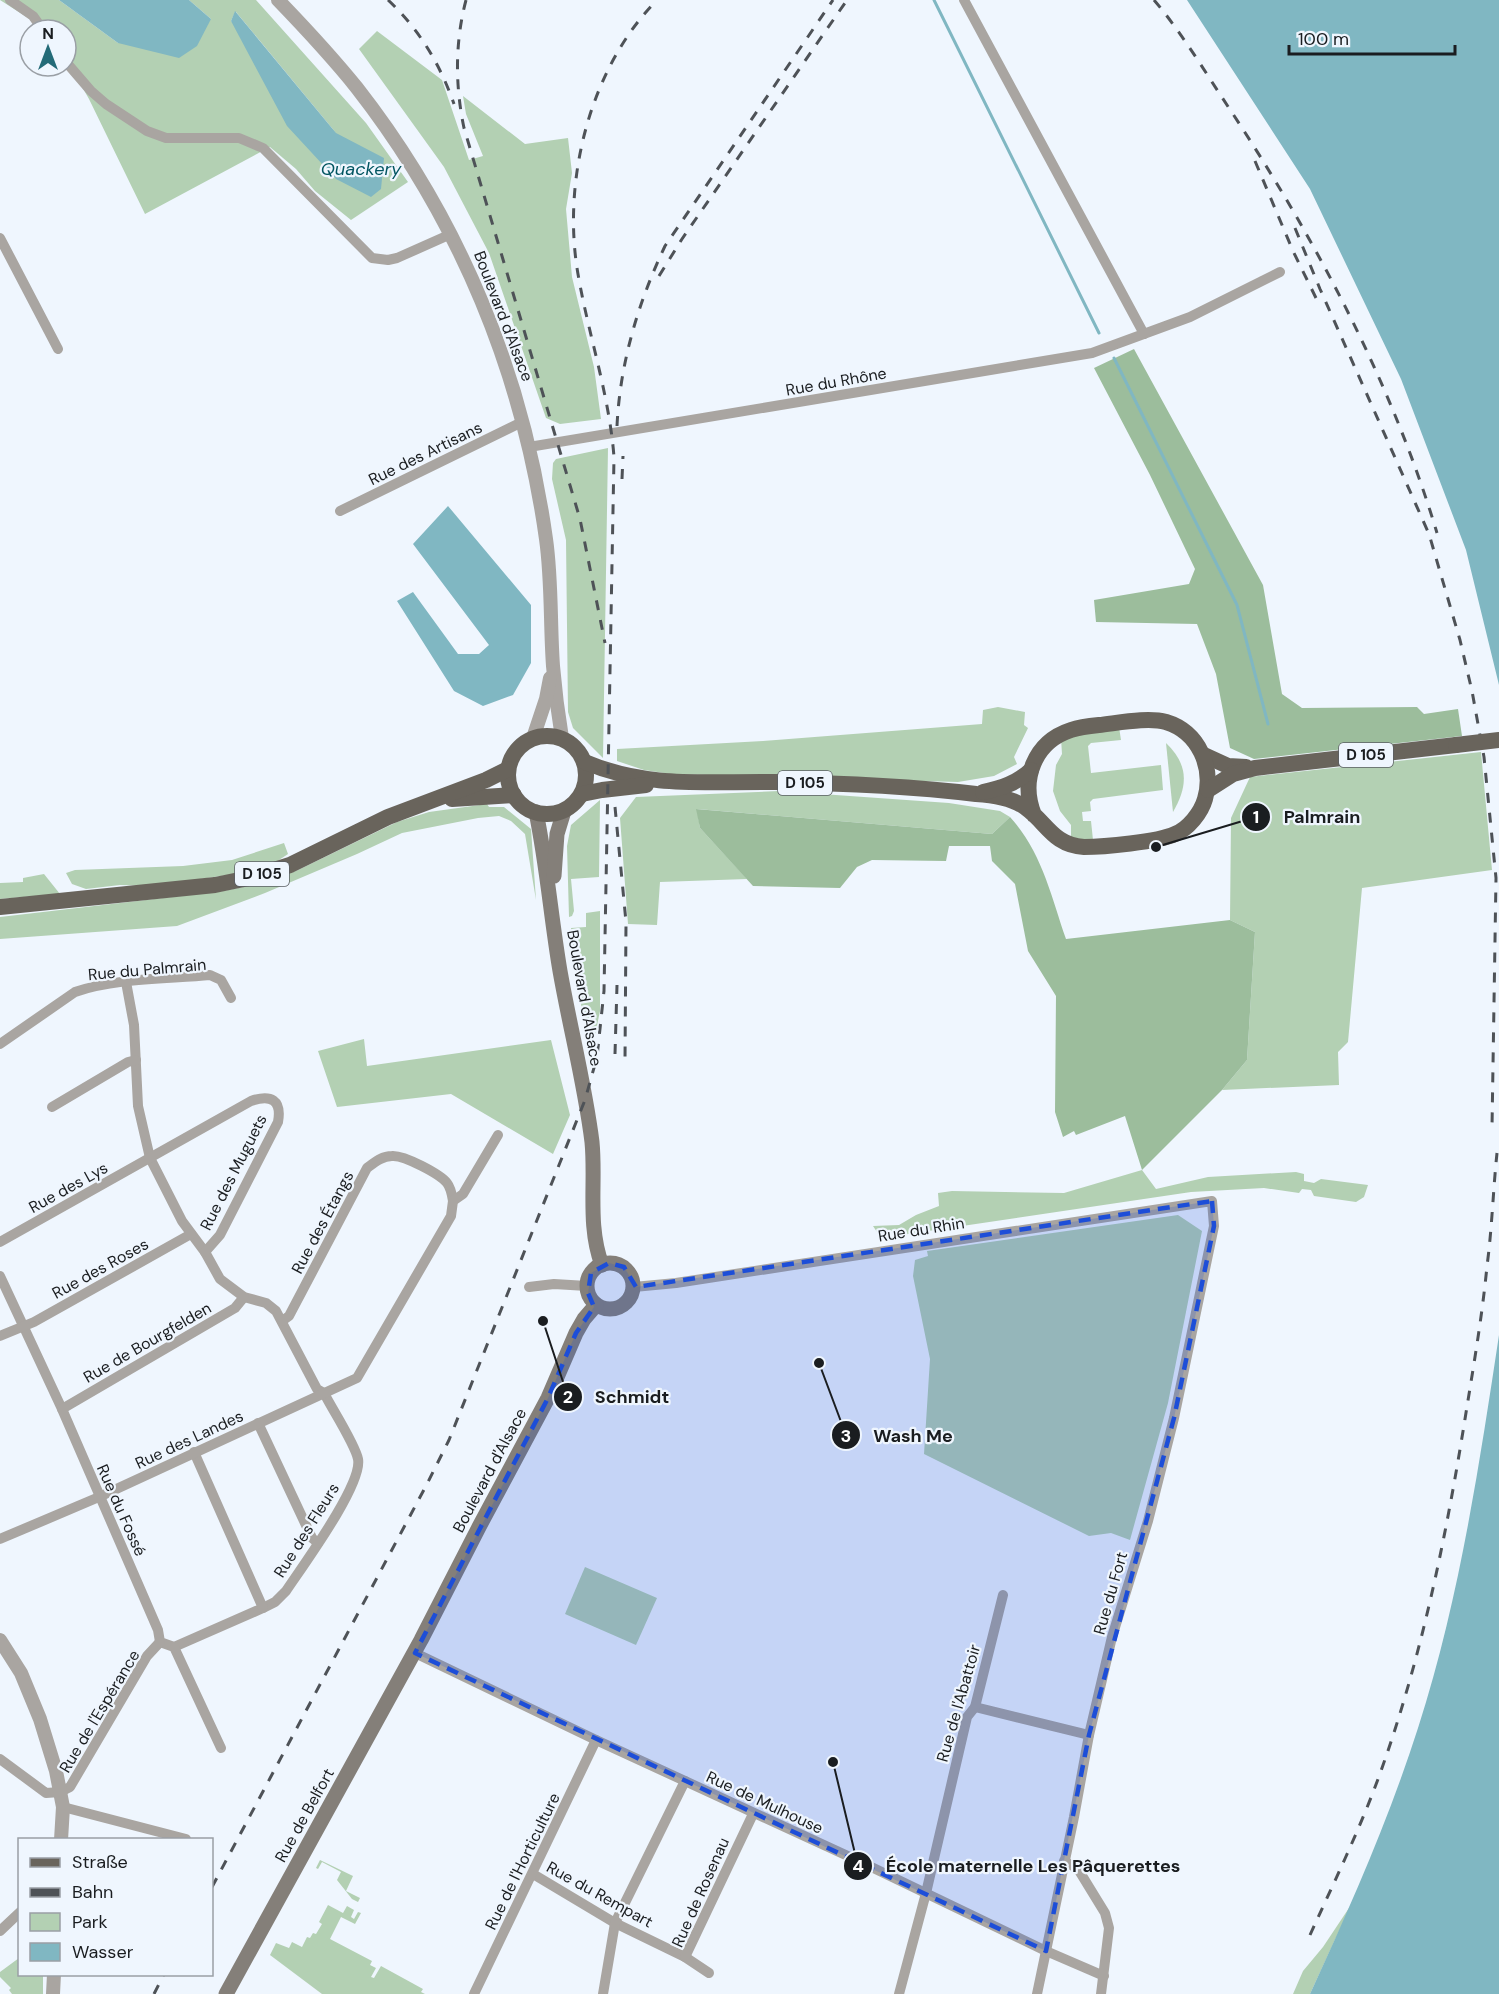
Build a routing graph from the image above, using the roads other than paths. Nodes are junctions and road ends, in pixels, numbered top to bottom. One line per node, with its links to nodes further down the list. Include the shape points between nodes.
1 (10, 0): 4 (street)
2 (279, 0): 6 (street, Boulevard d'Alsace, via 357,89 416,173)
3 (964, 0): 10 (street)
4 (34, 18)
5 (78, 76): 6 (street, via 106,104 147,131 166,138 239,138 263,148 372,258 388,261)
6 (452, 234): 12 (street, Boulevard d'Alsace, via 491,323)
7 (0, 238): 8 (street)
8 (5, 257): 11 (street)
9 (1280, 272): 10 (street, Rue du Rhône, via 1190,317)
10 (1144, 334): 13 (street, Rue du Rhône, via 1092,353)
11 (58, 349)
12 (522, 422): 13 (street, Boulevard d'Alsace); 14 (street, Rue des Artisans)
13 (529, 447): 15 (street, Boulevard d'Alsace, via 546,541)
14 (340, 511)
15 (553, 664): 16 (street, Boulevard d'Alsace); 17 (street, Boulevard d'Alsace)
16 (534, 738): 17 (main road); 22 (main road, via 517,750)
17 (562, 738): 20 (main road, via 576,748)
18 (1499, 740): 21 (main road, D 105, bridge)
19 (1203, 755): 21 (main road, D 105, via 1228,766); 23 (main road, via 1197,743 1180,728 1155,721 1130,722 1078,728 1055,737 1041,748); 25 (main road)
20 (585, 762): 24 (main road, D 105, via 613,773); 26 (main road, via 587,779)
21 (1256, 768): 25 (main road, D 105, via 1233,774)
22 (508, 769): 28 (main road); 29 (main road, D 105)
23 (1030, 770): 27 (main road, D 105, via 1010,785); 32 (main road, via 1028,791)
24 (671, 783): 26 (main road, D 105); 27 (main road, D 105, via 813,783)
25 (1208, 790): 32 (main road, via 1204,805 1184,829 1155,839 1082,847 1058,838)
26 (582, 794): 30 (main road)
27 (977, 794): 32 (main road, D 105, via 1011,801)
28 (514, 795): 29 (main road, D 105); 31 (main road, via 523,806)
29 (433, 800): 33 (main road, D 105, via 290,865 249,878 215,885)
30 (564, 811): 31 (main road); 34 (main road, Boulevard d'Alsace, via 557,834)
31 (536, 812): 34 (main road, Boulevard d'Alsace)
32 (1034, 815)
33 (0, 907)
34 (553, 915): 47 (main road, Boulevard d'Alsace, via 591,1142 593,1228)
35 (126, 982): 36 (street, Rue du Palmrain, via 210,975 221,980); 37 (street, Rue du Palmrain, via 75,992); 38 (street, Rue des Fleurs)
36 (231, 998)
37 (0, 1044)
38 (136, 1060): 39 (street); 41 (street, Rue des Fleurs, via 138,1106)
39 (52, 1107)
40 (498, 1135): 42 (street, via 463,1194)
41 (150, 1158): 44 (street, Rue des Fleurs); 45 (street, Rue des Lys); 46 (street, Rue des Muguets, via 251,1101 269,1098 276,1103 280,1110 278,1122 220,1235)
42 (453, 1201): 54 (street, Rue des Étangs, via 448,1184 404,1157 394,1155 374,1163 367,1168 289,1316); 57 (street, via 451,1216 357,1378)
43 (1212, 1202): 51 (street, Rue du Rhin); 71 (street, Rue du Fort, via 1214,1226 1174,1418 1148,1521 1112,1637)
44 (191, 1234): 46 (street, Rue des Fleurs); 55 (street, Rue des Roses)
45 (0, 1242)
46 (206, 1252): 52 (street, Rue des Fleurs, via 220,1279)
47 (602, 1264): 49 (main road, via 591,1273); 51 (main road, via 624,1267 630,1272)
48 (0, 1276): 55 (street, Rue du Fossé)
49 (587, 1286): 50 (street); 53 (main road)
50 (529, 1287)
51 (634, 1287): 53 (main road, via 630,1299 621,1307 608,1310)
52 (244, 1297): 54 (street, Rue des Fleurs, via 266,1303); 58 (street, Rue de Bourgfelden, via 235,1308)
53 (596, 1305): 69 (main road, Boulevard d'Alsace, via 576,1333 549,1398)
54 (282, 1321): 57 (street, Rue des Fleurs, via 317,1389)
55 (24, 1326): 56 (street, Rue des Roses); 58 (street, Rue du Fossé)
56 (0, 1336)
57 (324, 1393): 59 (street, Rue des Landes); 63 (street, Rue des Fleurs, via 359,1460 342,1504)
58 (62, 1410): 61 (street, Rue du Fossé)
59 (258, 1423): 60 (street, Rue des Landes); 63 (street, via 312,1538)
60 (194, 1452): 61 (street, Rue des Landes); 65 (street)
61 (99, 1497): 62 (street, Rue des Landes); 67 (street, Rue du Fossé)
62 (0, 1539)
63 (318, 1543): 65 (street, Rue des Fleurs, via 286,1591)
64 (1003, 1595): 70 (street, Rue de l'Abattoir)
65 (263, 1608): 68 (street, Rue des Fleurs)
66 (0, 1640): 76 (street, via 21,1673 40,1719)
67 (160, 1642): 68 (street); 76 (street, Rue de l'Espérance, via 147,1656 73,1784)
68 (174, 1647): 73 (street)
69 (415, 1653): 72 (street, Rue de Mulhouse); 92 (main road, Rue de Belfort)
70 (975, 1707): 71 (street); 83 (street, Rue de l'Abattoir, via 967,1717)
71 (1089, 1735): 81 (street, Rue du Fort)
72 (596, 1740): 75 (street, Rue de Mulhouse); 82 (street, Rue de l'Horticulture)
73 (221, 1748)
74 (0, 1759): 76 (street, via 46,1792)
75 (685, 1781): 78 (street, Rue de Mulhouse); 85 (street)
76 (60, 1792): 77 (street)
77 (63, 1807): 79 (street); 80 (street)
78 (753, 1814): 83 (street, Rue de Mulhouse); 88 (street, Rue de Rosenau)
79 (62, 1838)
80 (182, 1838)
81 (1064, 1861): 87 (street, Rue du Fort); 91 (street, via 1077,1869 1105,1913 1109,1928)
82 (533, 1874): 85 (street, Rue du Rempart); 94 (street, Rue de l'Horticulture)
83 (926, 1893): 87 (street, Rue de Mulhouse); 96 (street, Rue de l'Abattoir)
84 (18, 1914): 86 (street)
85 (615, 1923): 88 (street, Rue du Rempart); 95 (street)
86 (0, 1931)
87 (1046, 1951): 91 (street, Rue de Mulhouse); 97 (street, Rue du Fort)
88 (685, 1957): 89 (street, Rue de Rosenau)
89 (709, 1973)
90 (54, 1976): 93 (street)
91 (1104, 1976): 98 (street)
92 (230, 1992)
93 (53, 1994)
94 (474, 1994)
95 (603, 1994)
96 (899, 1994)
97 (1037, 1994)
98 (1101, 1994)

